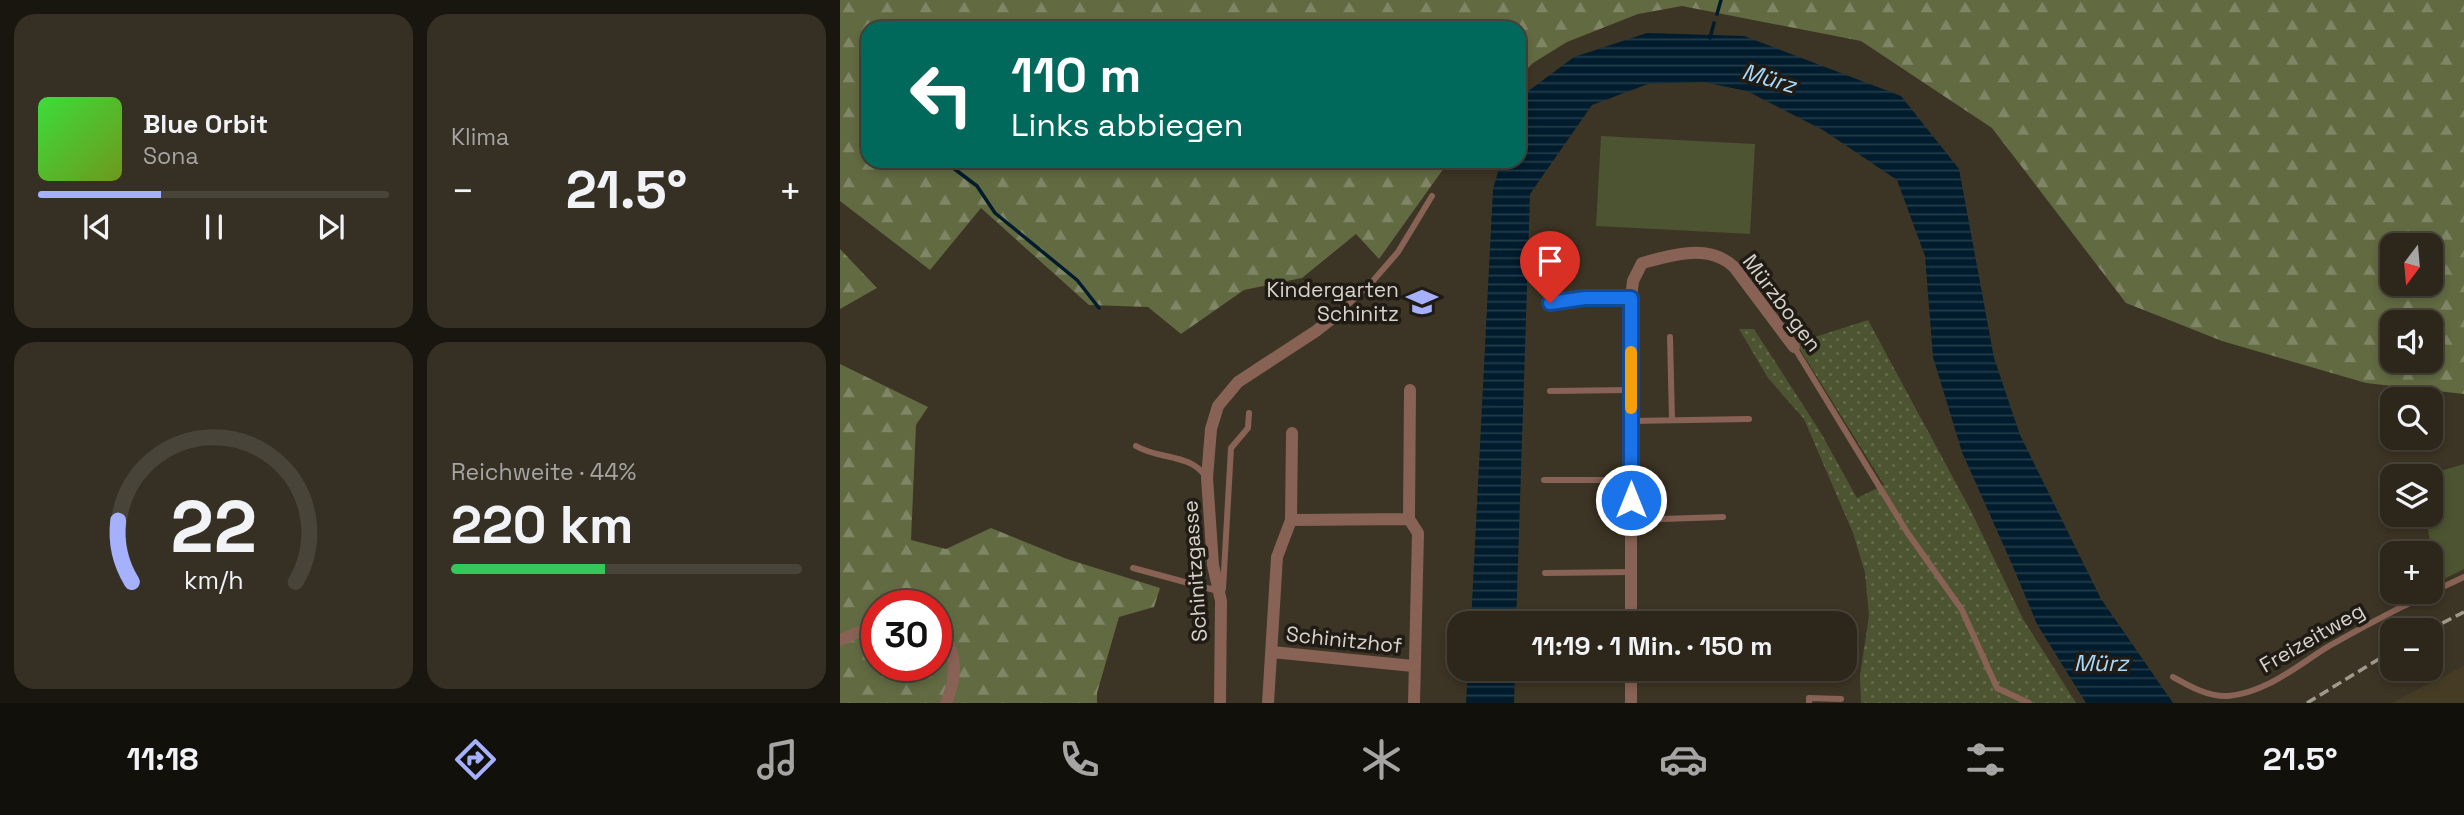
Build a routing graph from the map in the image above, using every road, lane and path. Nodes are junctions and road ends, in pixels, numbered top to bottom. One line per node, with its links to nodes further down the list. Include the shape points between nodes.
1 (1432, 196): 4 (lane, via 1398,253)
2 (1631, 298): 3 (lane); 6 (street, Mürzbogen, via 1642,263 1687,253 1724,258); 8 (street, Mürzbogen)
3 (1550, 303)
4 (1339, 313): 16 (street, Schinitzgasse, via 1238,382 1218,406)
5 (1670, 337): 12 (lane)
6 (1794, 347): 45 (lane, Mürzbogen, via 1907,532 1962,610 1997,688)
7 (1409, 390): 20 (street, Schinitzhof)
8 (1631, 390): 9 (lane); 13 (street, Mürzbogen)
9 (1550, 391)
10 (1249, 413): 27 (lane, via 1248,428 1231,448)
11 (1749, 419): 12 (lane)
12 (1672, 420): 13 (lane)
13 (1631, 421): 18 (street, Mürzbogen)
14 (1292, 433): 21 (street, Schinitzhof)
15 (1136, 446): 16 (lane, Schinitzgasse, via 1147,453 1189,461)
16 (1207, 478): 27 (street, Schinitzgasse, via 1213,565)
17 (1544, 480): 18 (lane)
18 (1631, 480): 22 (street, Mürzbogen)
19 (1723, 517): 22 (lane)
20 (1409, 519): 21 (street); 33 (street, Schinitzhof, via 1418,533)
21 (1291, 520): 31 (street, Schinitzhof, via 1278,557)
22 (1631, 520): 24 (street, Mürzbogen)
23 (1133, 568): 27 (lane)
24 (1631, 572): 25 (lane); 28 (street, Mürzbogen)
25 (1545, 573)
26 (2464, 577): 35 (lane, Freizeitweg, via 2244,693 2212,694)
27 (1220, 596): 40 (street, Schinitzgasse)
28 (1631, 611)
29 (861, 632): 30 (street)
30 (840, 640)
31 (1272, 652): 33 (street, Schinitzhof); 41 (street, Schinitzhof)
32 (952, 654): 34 (street)
33 (1413, 666): 42 (street, Schinitzhof)
34 (952, 675)
35 (2173, 677)
36 (951, 681): 39 (street)
37 (1631, 681): 43 (street)
38 (1841, 699): 44 (lane, via 1809,698)
39 (946, 703)
40 (1220, 703)
41 (1268, 703)
42 (1414, 703)
43 (1630, 703)
44 (1809, 703)
45 (2029, 703)

